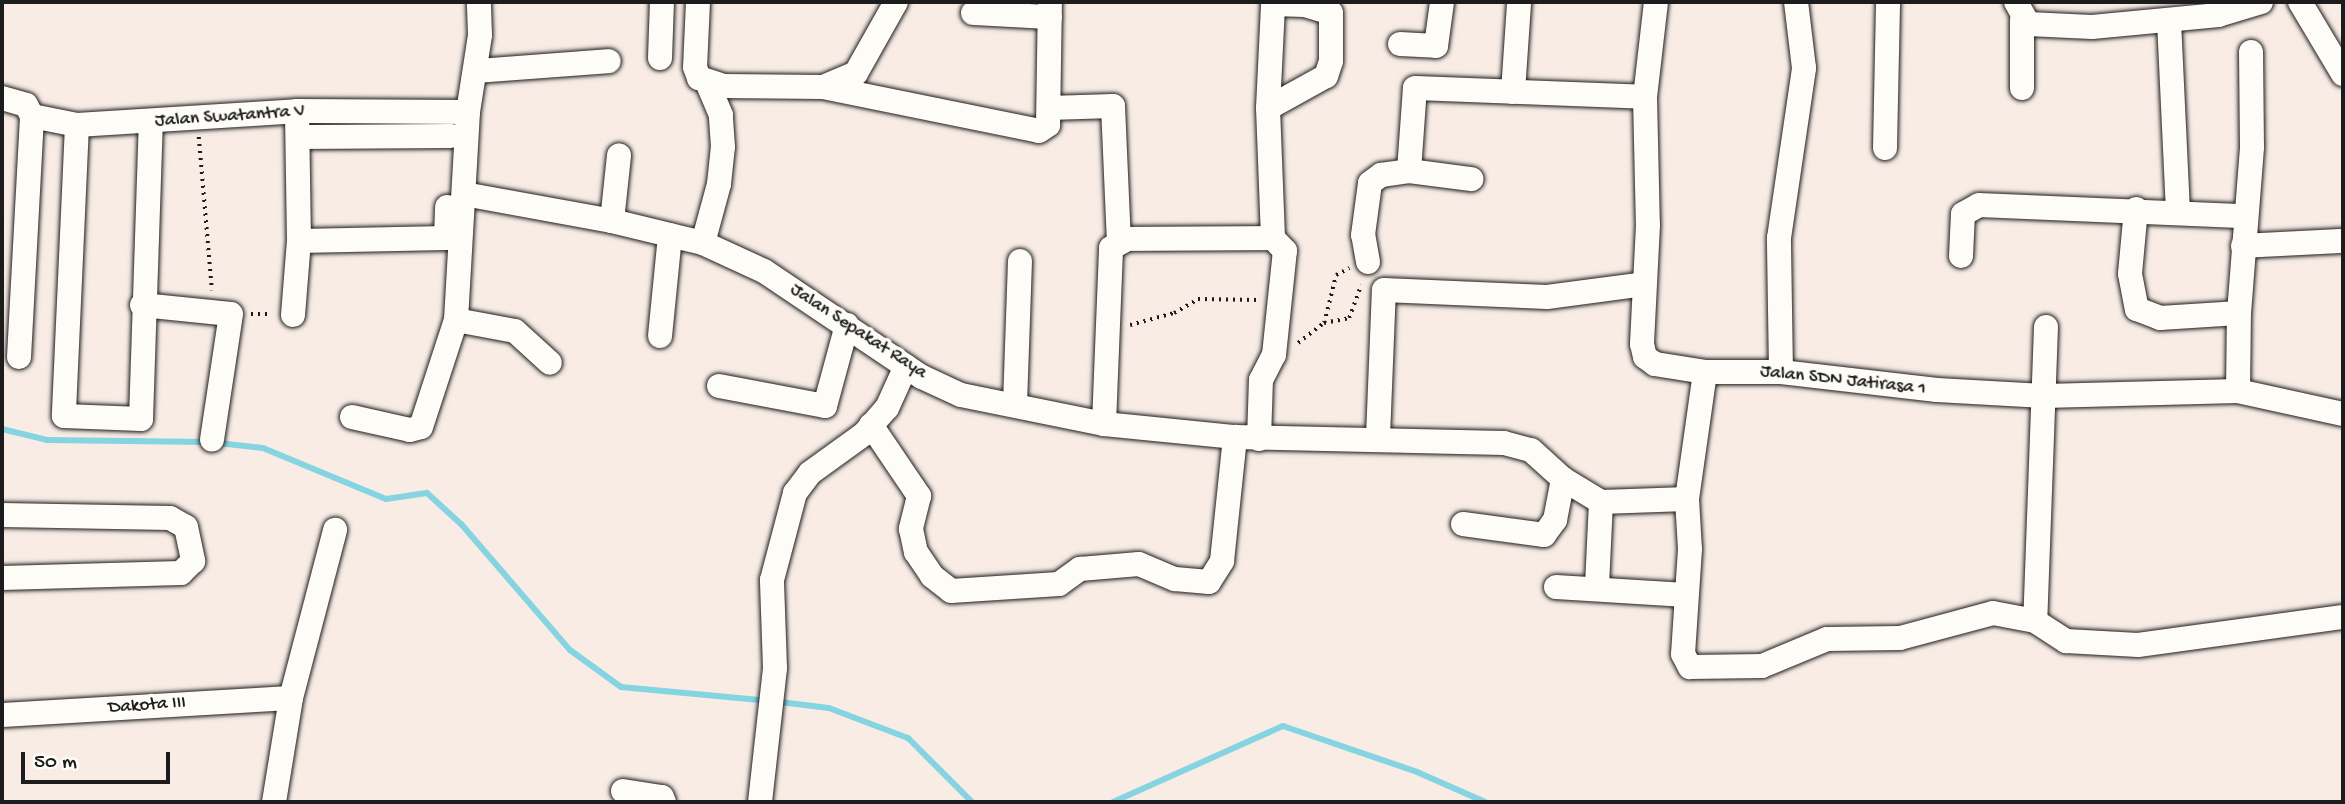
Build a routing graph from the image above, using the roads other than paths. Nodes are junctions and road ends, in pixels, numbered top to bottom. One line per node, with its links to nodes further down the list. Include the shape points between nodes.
1 (479, 2): 21 (street)
2 (662, 2): 19 (street)
3 (698, 2): 23 (street, via 695,67 699,78)
4 (897, 2): 24 (street, via 856,73)
5 (1442, 2): 17 (street, via 1434,58)
6 (1656, 2): 27 (street)
7 (1796, 2): 69 (street, via 1804,68 1779,238)
8 (1888, 2): 37 (street)
9 (2261, 2): 16 (street, via 2218,15)
10 (2301, 2): 22 (street)
11 (1273, 3): 30 (street); 30 (street, via 1331,13 1331,61 1326,76)
12 (1519, 4): 26 (street)
13 (1050, 9): 15 (street); 29 (street)
14 (2019, 11): 16 (street, via 2046,27); 25 (street)
15 (973, 13)
16 (2169, 21): 43 (street)
17 (1400, 44)
18 (2251, 52): 44 (street, via 2252,147)
19 (660, 58)
20 (609, 61): 21 (street)
21 (477, 71): 33 (street)
22 (2343, 74)
23 (708, 84): 24 (street); 51 (street, via 721,115 723,147)
24 (823, 87): 29 (street, via 1039,131 1048,125)
25 (2022, 88)
26 (1514, 92): 27 (street); 39 (street, via 1415,88)
27 (1645, 97): 57 (street, via 1648,225)
28 (2, 98): 32 (street, Jalan Swatantra V, via 26,106)
29 (1049, 108): 49 (street, via 1112,106)
30 (1268, 108): 47 (street)
31 (297, 111): 33 (street, Jalan Swatantra V); 34 (street, Jalan Swatantra V); 36 (street)
32 (32, 116): 35 (street, Jalan Swatantra V); 56 (street)
33 (457, 120): 36 (street); 41 (street); 48 (street, via 446,238)
34 (150, 123): 35 (street, Jalan Swatantra V); 58 (street)
35 (77, 125): 58 (street, via 64,416 141,419)
36 (298, 137): 48 (street)
37 (1885, 148)
38 (619, 155): 45 (street)
39 (1409, 171): 40 (street); 55 (street, via 1381,175 1370,183 1363,235)
40 (1471, 179)
41 (464, 194): 45 (street, Jalan Sepakat Raya); 61 (street)
42 (2136, 209): 43 (street); 53 (street, via 1979,205 1961,220); 59 (street, via 2130,274 2137,309 2160,318)
43 (2178, 214): 44 (street)
44 (2245, 216): 52 (street)
45 (612, 220): 46 (street, Jalan Sepakat Raya)
46 (670, 235): 51 (street, Jalan Sepakat Raya); 64 (street)
47 (1273, 238): 49 (street); 79 (street, via 1286,251 1283,301 1274,355 1261,380)
48 (299, 241): 60 (street)
49 (1119, 241): 76 (street, via 1111,248)
50 (2343, 241): 52 (street)
51 (703, 243): 62 (street, Jalan Sepakat Raya, via 764,271)
52 (2243, 246): 59 (street)
53 (1962, 256)
54 (1020, 261): 73 (street)
55 (1368, 262)
56 (13, 268): 65 (street)
57 (1644, 284): 68 (street, Jalan SDN Jatirasa 1, via 1645,357 1655,364); 78 (street, via 1547,297 1384,290)
58 (142, 305): 80 (street, via 222,313)
59 (2239, 313): 71 (street)
60 (293, 314)
61 (456, 320): 66 (street, via 515,331); 75 (street, via 421,427 410,430)
62 (847, 325): 67 (street, Jalan Sepakat Raya); 70 (street, via 824,406)
63 (2046, 327): 72 (street)
64 (660, 336)
65 (19, 357)
66 (550, 363)
67 (906, 366): 73 (street, Jalan Sepakat Raya, via 961,395); 77 (street, via 887,408)
68 (1705, 372): 69 (street, Jalan SDN Jatirasa 1); 82 (street)
69 (1781, 372): 72 (street, Jalan SDN Jatirasa 1, via 1937,390)
70 (719, 386)
71 (2238, 391): 72 (street, Jalan SDN Jatirasa 1); 74 (street, Jalan SDN Jatirasa 1)
72 (2044, 396): 92 (street)
73 (1015, 404): 76 (street, Jalan Sepakat Raya)
74 (2343, 414)
75 (352, 418)
76 (1104, 424): 79 (street, Jalan Sepakat Raya)
77 (872, 425): 79 (street, via 919,496 911,530 916,552 932,576 951,591 1059,584 1080,569 1139,564 1175,579 1209,582 1222,561); 98 (street, via 810,473 795,493 772,580 775,668)
78 (1378, 437): 79 (street); 81 (street, via 1504,443 1531,450)
79 (1247, 438)
80 (212, 440)
81 (1563, 479): 83 (street); 85 (street, via 1555,520 1544,535)
82 (1687, 499): 83 (street); 90 (street)
83 (1601, 502): 88 (street)
84 (2, 515): 87 (street, via 170,518 186,527 193,561 181,573)
85 (1463, 524)
86 (335, 530): 93 (street)
87 (2, 578)
88 (1597, 586): 89 (street); 90 (street)
89 (1556, 587)
90 (1686, 595): 92 (street, via 1683,654 1690,667 1762,666 1827,639 1900,638 1993,613)
91 (2343, 617): 92 (street, via 2138,645 2066,641)
92 (2035, 621)
93 (291, 698): 94 (street, Dakota III); 96 (street)
94 (2, 715)
95 (623, 790): 97 (street, via 662,797)
96 (274, 802)
97 (664, 802)
98 (760, 802)

